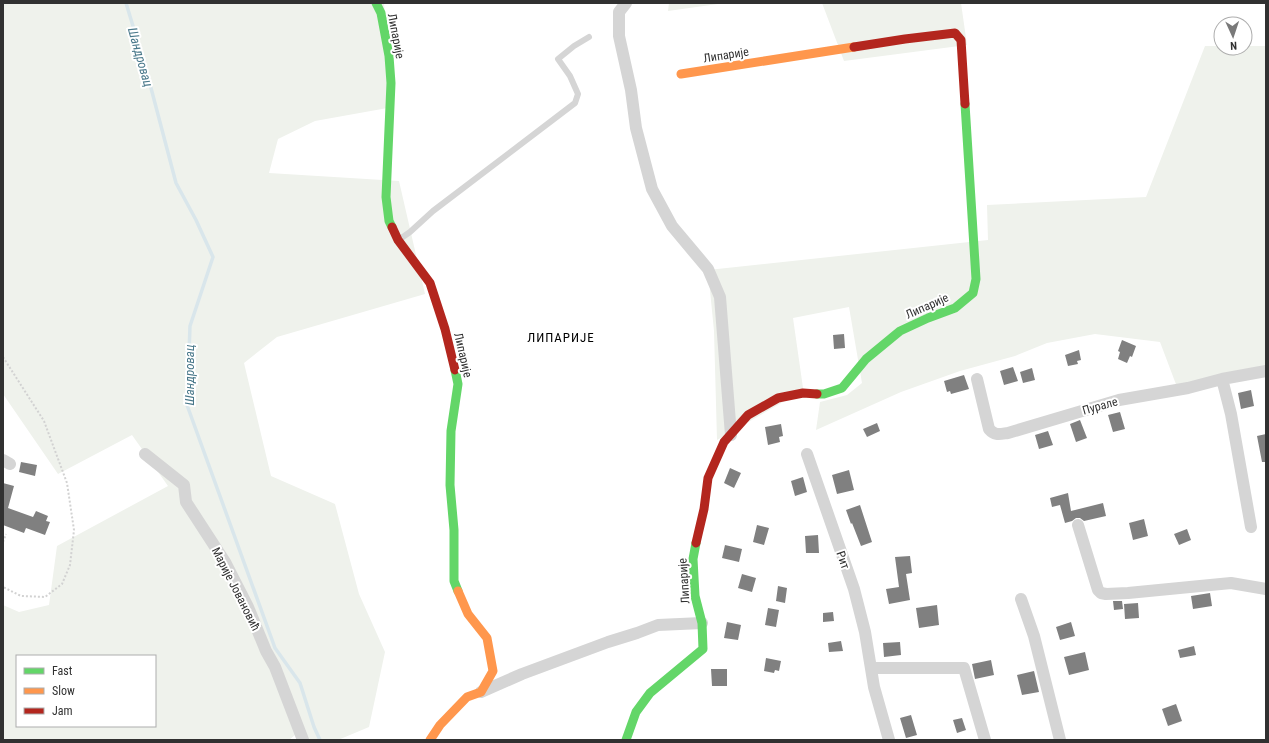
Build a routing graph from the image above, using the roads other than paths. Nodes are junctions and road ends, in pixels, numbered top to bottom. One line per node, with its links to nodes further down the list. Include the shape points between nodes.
1 (376, 3): 5 (street, Липарије, via 389,56 391,83 386,197 389,220)
2 (626, 3): 9 (street, via 619,12 619,36 636,128 652,189 672,226 708,269 720,297)
3 (589, 37): 5 (lane, via 558,59 578,94 575,103)
4 (681, 74): 9 (street, Липарије, via 905,39 955,34 961,40 976,279 973,293 955,308 900,331 866,359 842,388 824,394 803,393 778,398 748,415)
5 (398, 240): 18 (street, Липарије, via 430,282 445,328 458,384 451,431 450,485 454,530 454,581 468,614 487,638 493,671)
6 (1266, 371): 8 (street, Пурале)
7 (976, 379): 8 (street, Пурале, via 989,429 996,434 1119,400 1188,388)
8 (1222, 379): 13 (street, via 1231,414)
9 (731, 435): 16 (street, Липарије, via 724,442 708,478 704,509 692,559 695,596)
10 (146, 454): 19 (street, Марије Јовановић, via 184,485 186,502 225,562 248,607 275,667)
11 (807, 454): 17 (street, Рит, via 854,589)
12 (1078, 525): 14 (street, via 1101,593 1128,593 1231,583)
13 (1251, 527)
14 (1266, 589)
15 (1021, 599): 24 (street, via 1034,636)
16 (702, 623): 18 (street, via 658,625 551,663); 21 (street, Липарије, via 703,649 650,694 636,712)
17 (871, 668): 22 (street, Рит); 23 (street, via 964,668)
18 (481, 692): 20 (street, via 467,697 440,725)
19 (303, 740)
20 (430, 740)
21 (626, 740)
22 (889, 740)
23 (984, 740)
24 (1060, 740)

